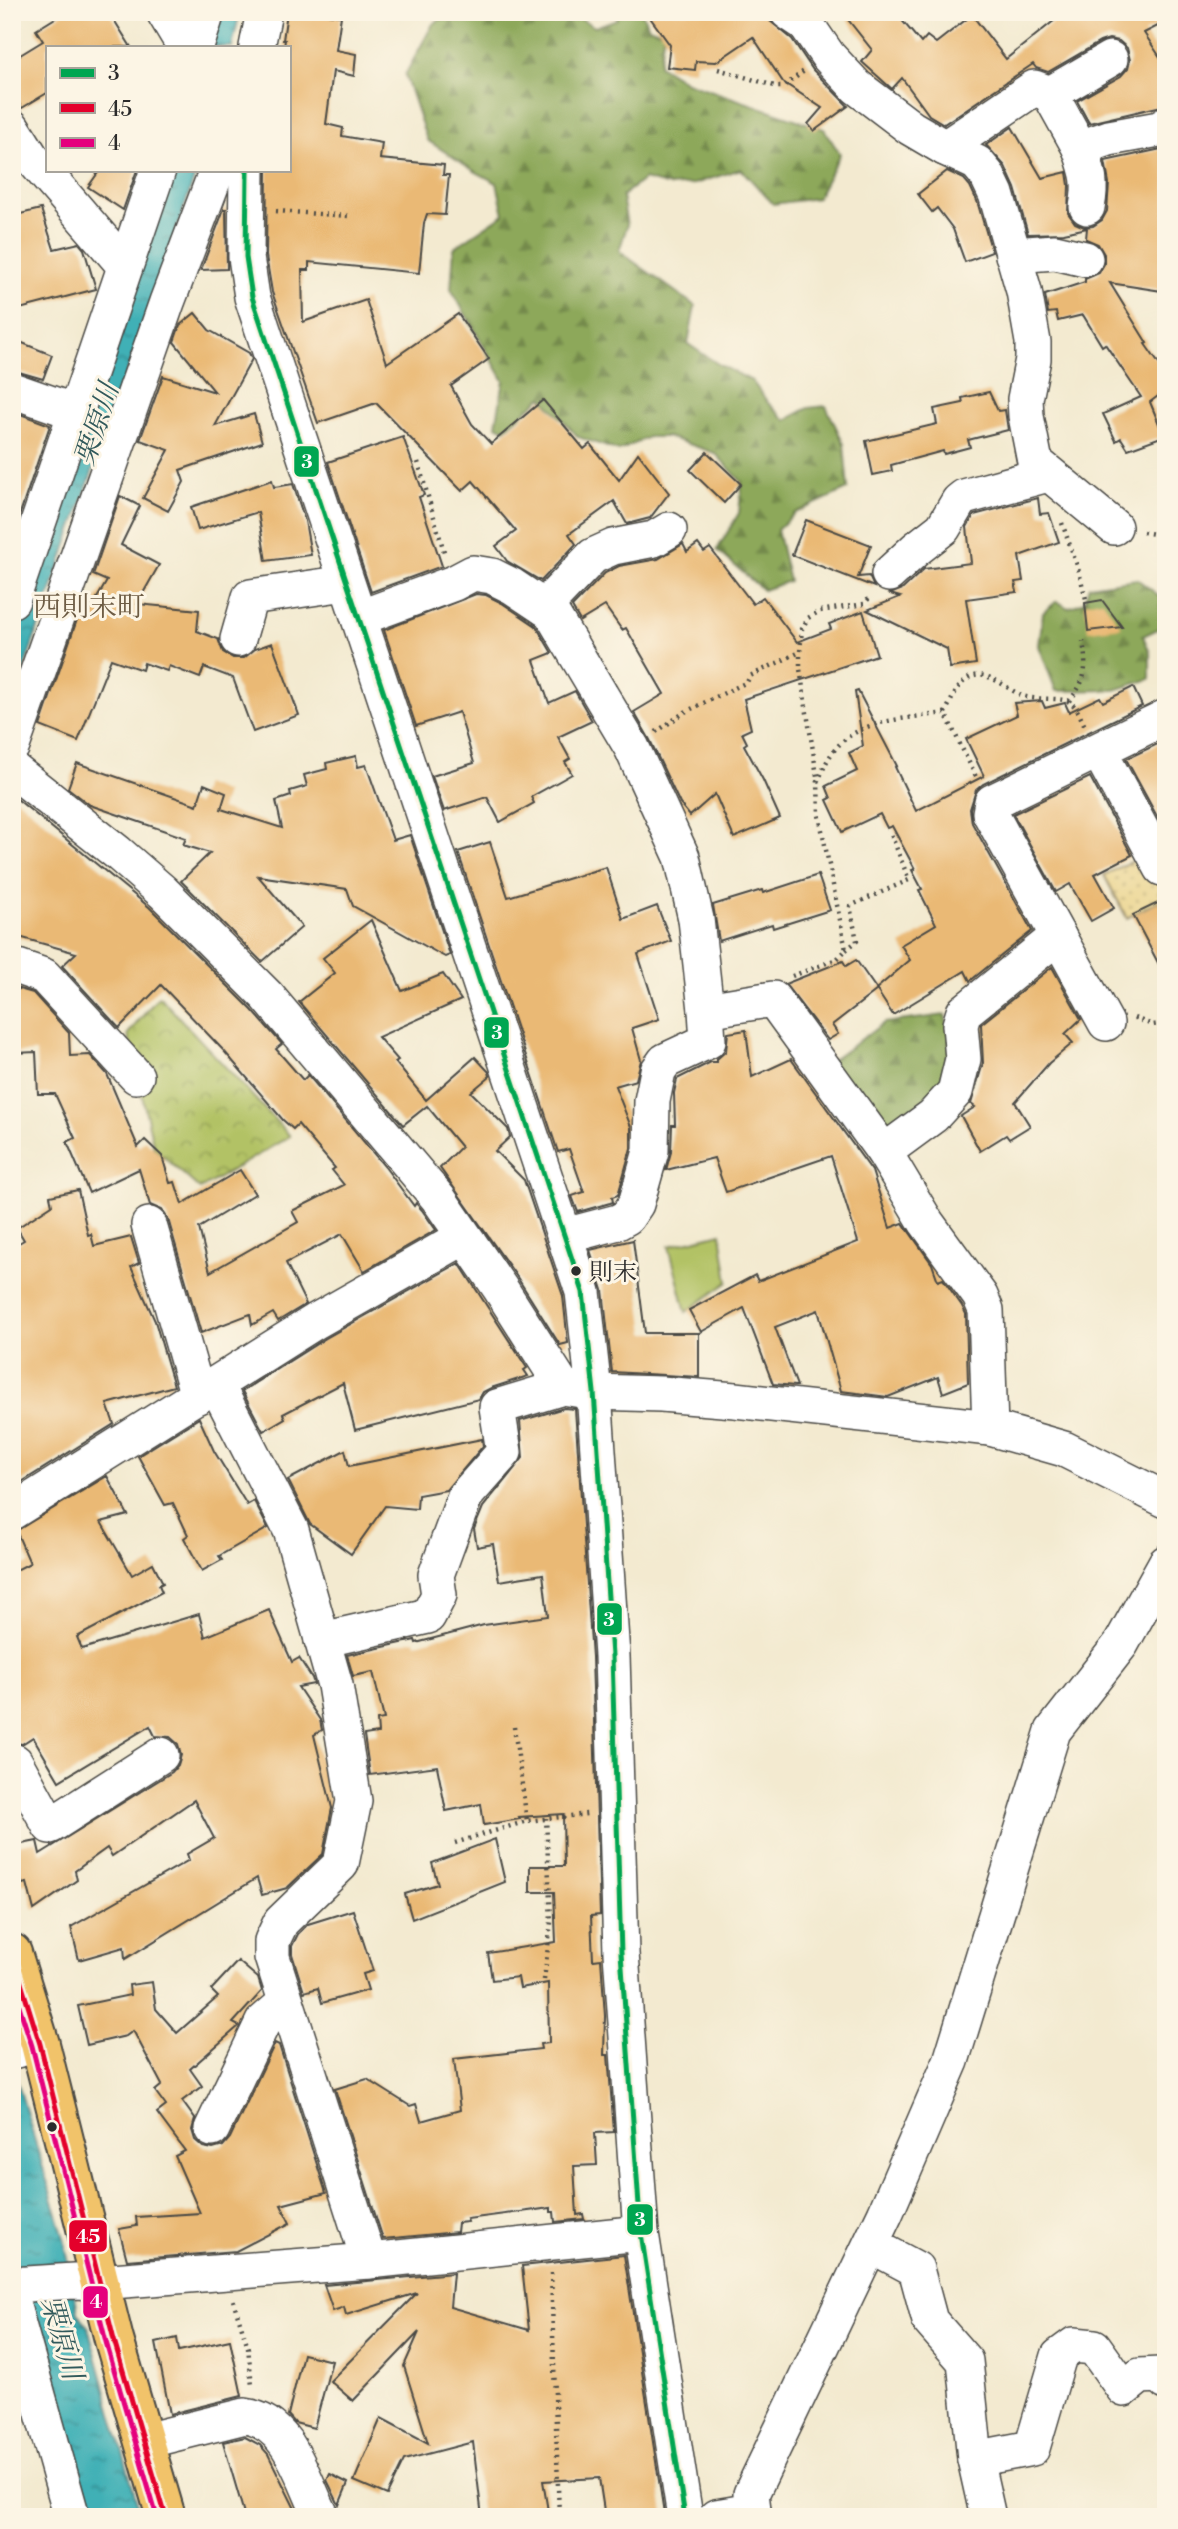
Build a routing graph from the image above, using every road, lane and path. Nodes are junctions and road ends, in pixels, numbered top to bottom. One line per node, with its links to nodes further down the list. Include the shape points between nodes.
1 (164, 12): 5 (street)
2 (207, 12): 6 (street)
3 (264, 12): 7 (street)
4 (788, 12): 8 (street, via 806,24)
5 (185, 46)
6 (196, 46)
7 (257, 46)
8 (826, 54): 10 (path, via 783,87); 14 (street, via 887,111)
9 (1110, 59): 11 (street)
10 (718, 69)
11 (1050, 94): 14 (street, via 1034,88); 15 (street)
12 (1166, 125): 15 (street)
13 (12, 127): 24 (street)
14 (945, 148): 22 (street, via 977,163 987,175)
15 (1080, 148): 19 (street, via 1090,175)
16 (157, 172): 24 (street)
17 (216, 172): 26 (street)
18 (247, 172): 20 (street)
19 (1087, 207)
20 (247, 209): 21 (path); 35 (street, via 246,257 252,297)
21 (349, 216)
22 (1013, 255): 23 (street, via 1055,252); 30 (street, via 1033,342 1026,416 1035,462)
23 (1085, 259)
24 (125, 266): 25 (street)
25 (104, 341): 26 (street); 28 (street)
26 (145, 354): 47 (street)
27 (12, 390): 28 (street)
28 (75, 412): 38 (street)
29 (418, 462): 36 (path)
30 (1048, 474): 32 (street); 34 (street, via 964,497 943,528)
31 (1061, 522): 37 (path)
32 (1114, 527)
33 (668, 530): 39 (street, via 654,539 593,556)
34 (889, 574): 43 (path, via 864,604 820,611 808,618)
35 (346, 583): 40 (street); 41 (street, via 250,597)
36 (454, 583): 39 (street, via 473,573 492,576); 40 (street)
37 (1086, 599)
38 (12, 600)
39 (544, 607): 48 (street)
40 (359, 618): 64 (street)
41 (238, 639)
42 (1083, 641): 44 (path, via 1083,681)
43 (800, 652): 48 (path, via 685,712); 51 (path)
44 (1069, 701): 45 (path, via 1024,696 979,675 962,683); 49 (path)
45 (945, 713): 51 (path, via 858,731 831,754); 52 (path, via 986,800)
46 (1166, 717): 49 (street)
47 (12, 746)
48 (632, 748): 59 (street, via 682,857 696,919)
49 (1099, 751): 52 (street); 54 (street)
50 (12, 769): 65 (street, via 163,892 267,996 438,1198)
51 (818, 782): 56 (path, via 819,815)
52 (992, 802): 55 (street, via 989,813)
53 (891, 834): 56 (path, via 909,880 850,906 857,941)
54 (1162, 869)
55 (1058, 936): 60 (street); 62 (street, via 964,1012 960,1025 963,1059 955,1092 933,1116)
56 (846, 950): 58 (path, via 836,959 779,981)
57 (12, 965): 61 (street, via 44,976)
58 (773, 999): 59 (street); 62 (street)
59 (706, 1010): 64 (street, via 708,1041 665,1061 655,1080 651,1151 636,1204 618,1222)
60 (1106, 1023)
61 (136, 1076)
62 (884, 1152): 68 (street, via 986,1310)
63 (149, 1226): 66 (street)
64 (565, 1236): 67 (street, via 583,1293)
65 (464, 1237): 66 (street, via 316,1321); 67 (street)
66 (207, 1390): 70 (street); 72 (street, via 291,1530)
67 (579, 1390): 68 (street, via 735,1400); 72 (street, via 497,1407 504,1452 465,1496 436,1575 439,1595 428,1616); 76 (street, via 612,1656)
68 (990, 1428): 69 (street, via 1064,1449)
69 (1166, 1500)
70 (12, 1512)
71 (1166, 1563): 87 (street, via 1121,1644 1053,1731 951,2061)
72 (322, 1640): 82 (street, via 335,1685 354,1801 341,1864 281,1922 272,1941 272,1957)
73 (514, 1727): 78 (path)
74 (161, 1755): 75 (street, via 50,1826)
75 (12, 1762)
76 (617, 1812): 77 (path); 85 (street, via 621,1953)
77 (546, 1818): 78 (path); 81 (path, via 551,1922)
78 (527, 1821): 79 (path)
79 (455, 1843)
80 (12, 1953): 83 (highway)
81 (544, 1980)
82 (286, 2002): 84 (street, via 264,2022); 88 (street)
83 (23, 2048): 90 (highway)
84 (212, 2129)
85 (641, 2233): 86 (street); 101 (street)
86 (550, 2242): 88 (street); 100 (path)
87 (871, 2245): 95 (street, via 916,2269 930,2321 965,2361); 96 (street, via 751,2494)
88 (369, 2261): 89 (street)
89 (225, 2272): 90 (street); 93 (path, via 248,2347)
90 (87, 2281): 91 (street); 94 (highway)
91 (16, 2291): 97 (street)
92 (1166, 2382): 95 (street, via 1160,2375 1140,2376 1124,2389 1094,2347 1074,2344 1059,2357 1032,2448)
93 (254, 2417): 94 (street); 99 (street, via 287,2443)
94 (145, 2441): 98 (highway)
95 (975, 2459): 103 (street)
96 (753, 2514): 102 (street)
97 (72, 2517)
98 (166, 2517)
99 (323, 2517)
100 (559, 2517)
101 (685, 2517)
102 (716, 2517)
103 (988, 2517)

